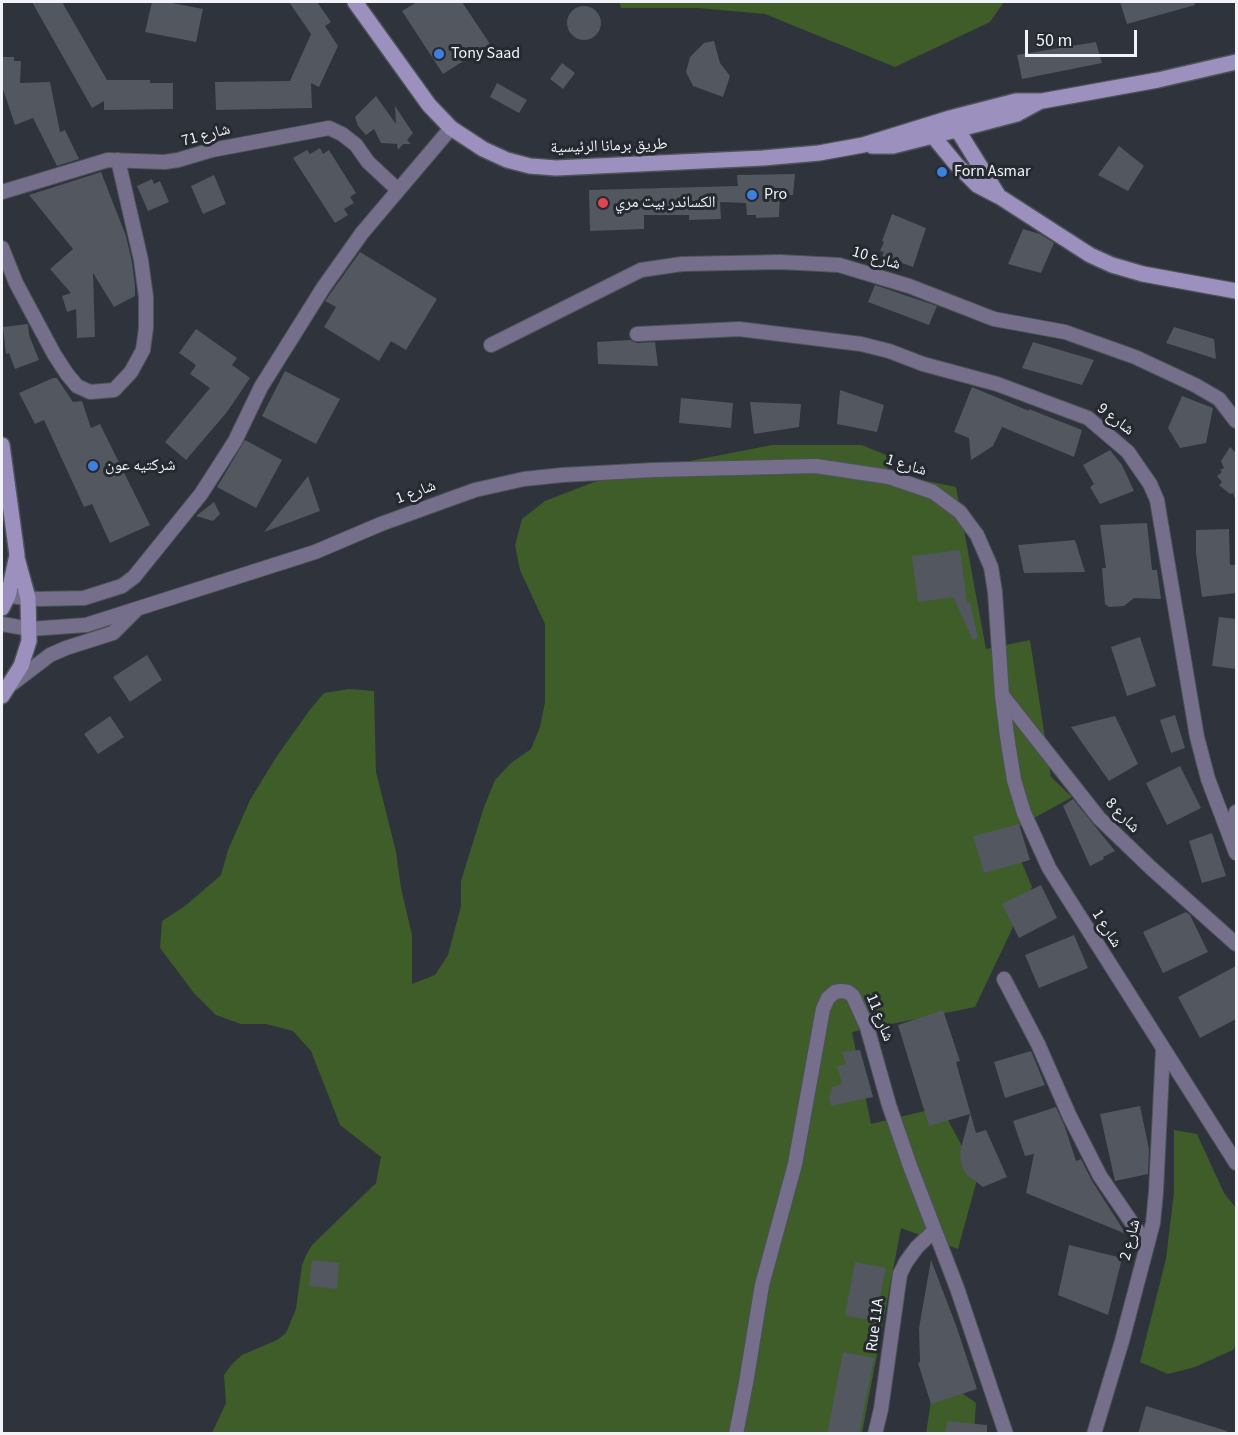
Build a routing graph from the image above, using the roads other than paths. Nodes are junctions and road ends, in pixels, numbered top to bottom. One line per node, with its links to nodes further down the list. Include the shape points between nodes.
1 (355, 2): 4 (main road, طريق برمانا الرئيسية, via 429,105)
2 (1236, 62): 3 (main road, طريق برمانا الرئيسية, via 1042,101 1017,114)
3 (953, 124): 5 (main road, طريق برمانا الرئيسية); 9 (main road)
4 (452, 128): 5 (main road, طريق برمانا الرئيسية, via 507,160 556,168 763,158 863,145 893,146); 7 (street)
5 (931, 131): 9 (main road, via 977,185)
6 (118, 160): 7 (street, شارع 71, via 165,162 329,128 356,145); 8 (street, شارع 71, via 84,165); 10 (street, via 141,260 146,328 143,350 131,372 114,390 90,392 77,386 67,374 16,283)
7 (398, 190): 17 (street, via 323,288 201,494 134,577 122,586 90,597)
8 (2, 192)
9 (1000, 197): 11 (main road, via 1089,255 1112,265)
10 (2, 249)
11 (1236, 291)
12 (637, 334): 25 (street, شارع 9, via 739,329 861,344 997,384 1088,418 1128,452 1157,500 1197,737)
13 (491, 345): 14 (street, شارع 10, via 640,270 682,264 839,265 994,319 1065,332 1135,357 1219,399)
14 (1236, 421)
15 (2, 445): 16 (main road)
16 (17, 555): 17 (main road); 18 (main road)
17 (28, 598): 18 (street); 21 (main road)
18 (5, 602)
19 (136, 610): 21 (street, شارع 1, via 86,624); 22 (street, via 113,633 50,655); 23 (street, شارع 1, via 315,552 475,490 515,481 741,466 826,467 917,485 947,500 969,523 990,567 995,592)
20 (2, 624): 21 (street, شارع 1)
21 (30, 628): 22 (main road, via 21,666)
22 (5, 691)
23 (1002, 695): 27 (street, شارع 8, via 1100,818); 29 (street, شارع 1, via 1014,780 1049,868)
24 (1236, 812): 25 (street)
25 (1229, 834): 26 (street, شارع 9)
26 (1236, 854)
27 (1236, 944)
28 (1004, 980): 32 (street, via 1100,1176)
29 (1163, 1049): 30 (street, شارع 1); 32 (street, شارع 2, via 1156,1192)
30 (1236, 1162)
31 (934, 1231): 33 (street, شارع 11); 34 (street, شارع 11, via 889,1105 858,1002 849,992 835,992 823,1009 795,1164 762,1285); 35 (street, Rue 11A, via 917,1247 900,1274)
32 (1147, 1245): 38 (street, شارع 2)
33 (999, 1416): 36 (street); 37 (street, شارع 11)
34 (736, 1434)
35 (875, 1434)
36 (998, 1434)
37 (1006, 1434)
38 (1094, 1434)

